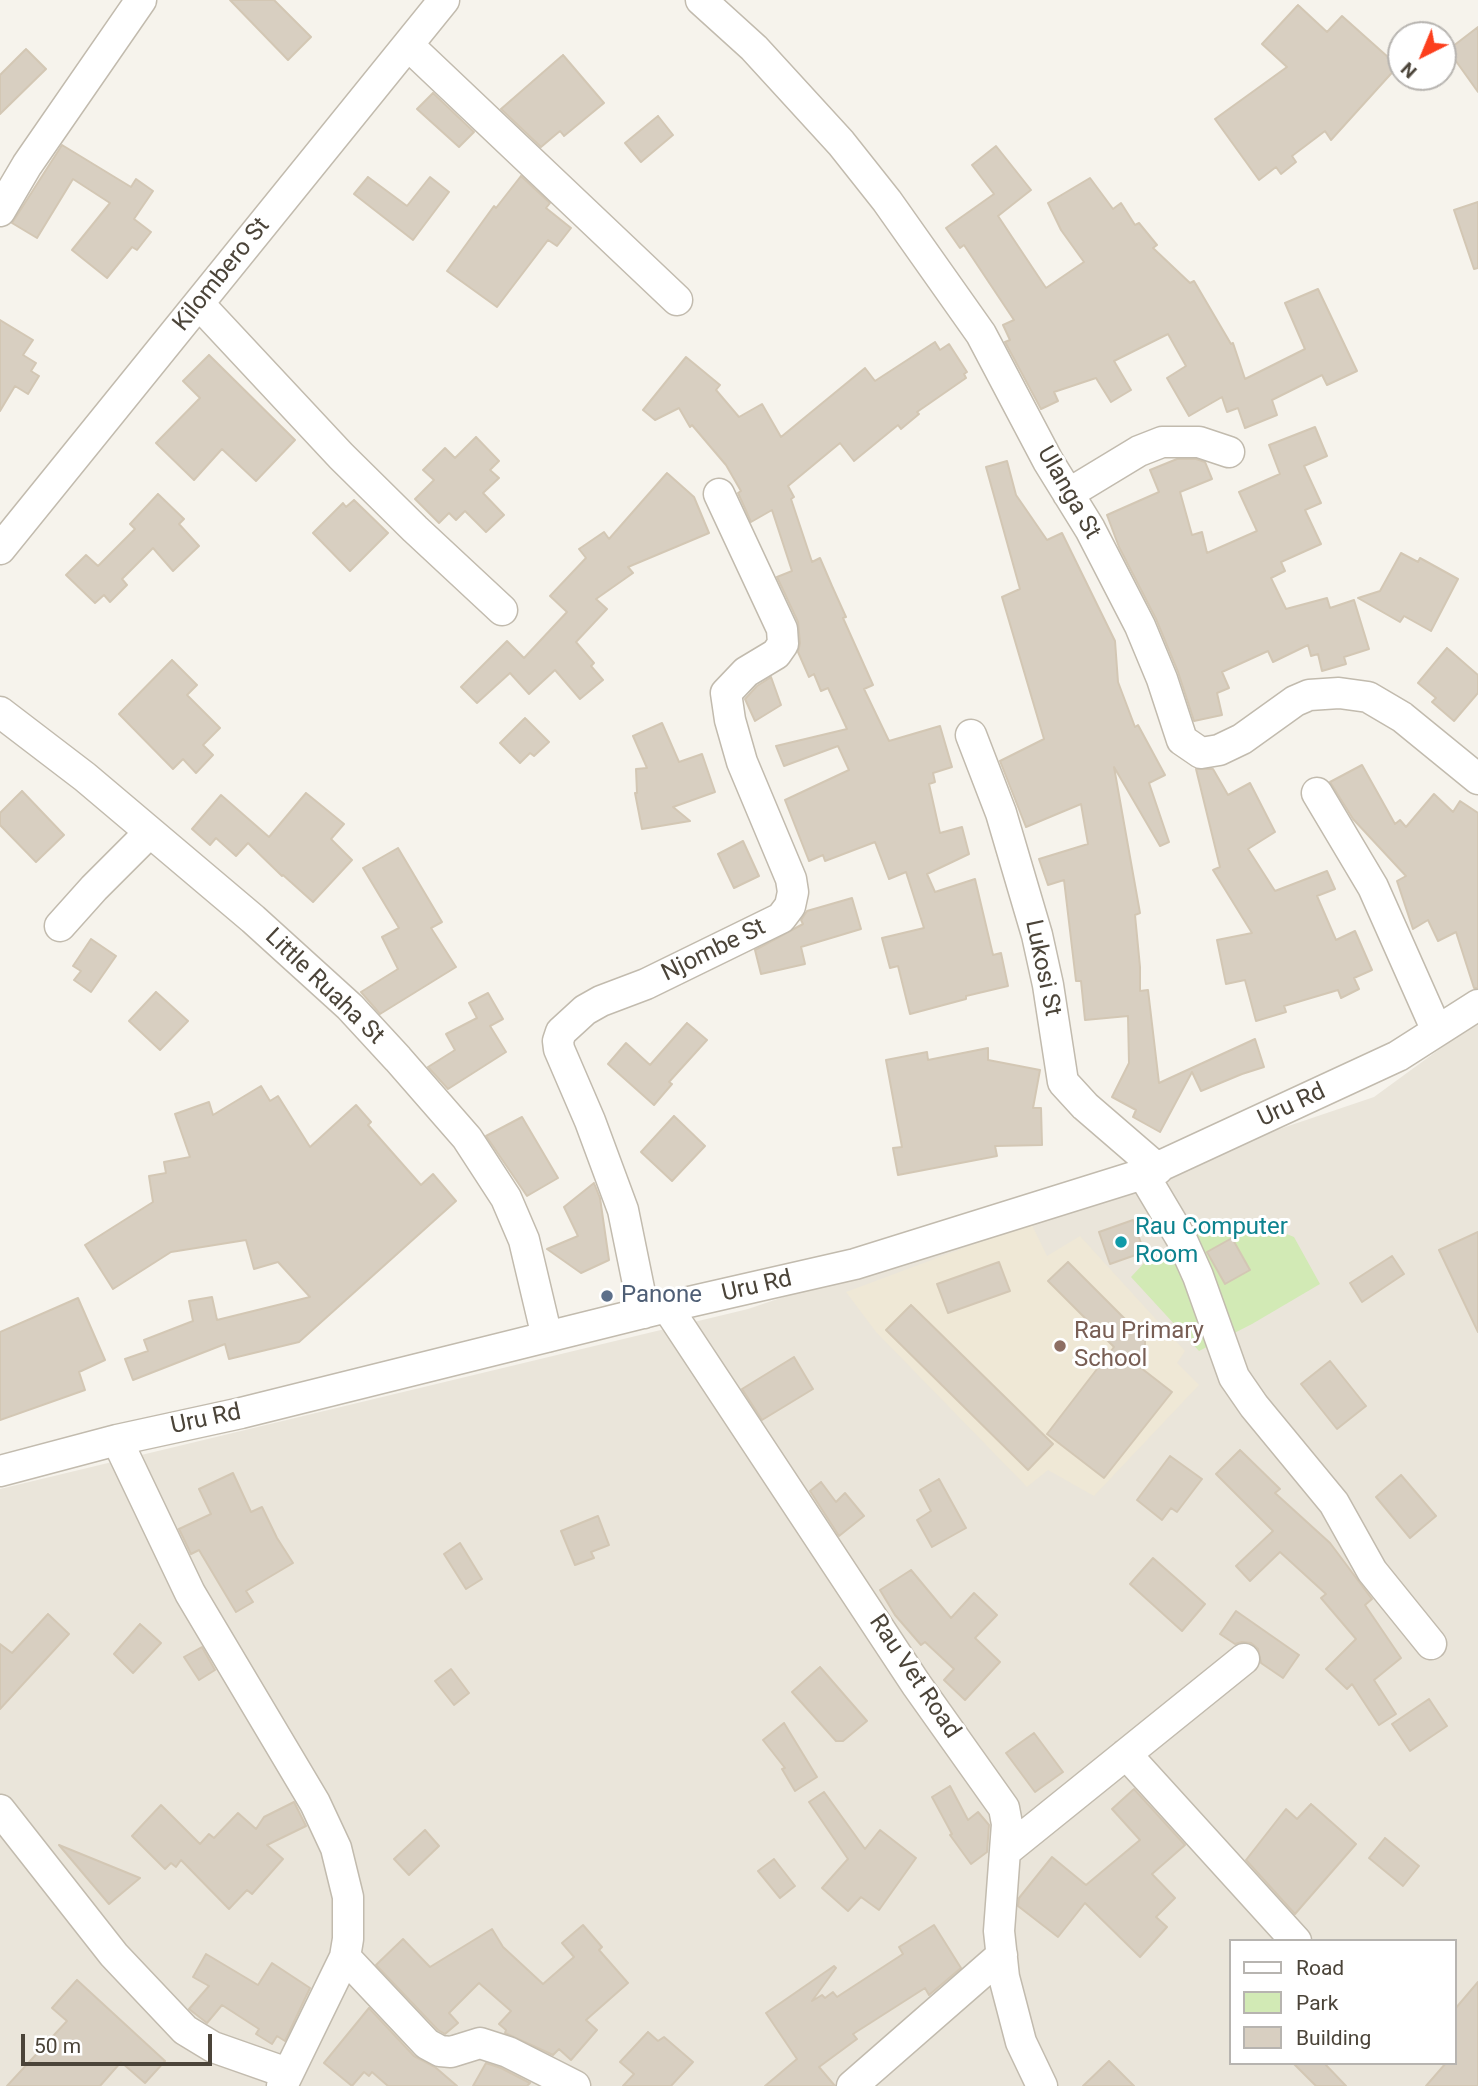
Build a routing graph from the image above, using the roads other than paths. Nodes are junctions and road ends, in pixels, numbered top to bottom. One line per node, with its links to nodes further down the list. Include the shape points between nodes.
1 (141, 0): 5 (street)
2 (444, 0): 4 (street, Kilombero St)
3 (701, 0): 10 (street, Ulanga St, via 754,48 887,201 981,334)
4 (408, 45): 6 (street); 7 (street, Kilombero St)
5 (0, 211)
6 (677, 300)
7 (199, 304): 11 (street, Kilombero St); 12 (street, via 341,456)
8 (1229, 452): 10 (street, via 1199,442 1162,442)
9 (719, 494): 22 (street, Njombe St, via 782,629 783,645 776,654 746,672 726,693 742,762 791,879 790,906 781,918 601,1001 579,1015 558,1041)
10 (1068, 494): 15 (street, Ulanga St, via 1148,643 1178,732 1195,751 1229,747 1309,695 1339,693 1368,697 1402,717)
11 (0, 549)
12 (502, 611)
13 (0, 712): 17 (street, Little Ruaha St)
14 (971, 735): 21 (street, Lukosi St, via 1001,813 1037,935 1063,1082)
15 (1478, 779)
16 (1317, 793): 20 (street, via 1373,887)
17 (149, 833): 18 (street); 23 (street, Little Ruaha St, via 349,1007 467,1138 506,1198 524,1240)
18 (60, 926)
19 (1478, 1005): 20 (street, Uru Rd)
20 (1437, 1031): 21 (street, Uru Rd, via 1398,1056)
21 (1150, 1172): 22 (street, Uru Rd, via 855,1264); 26 (street, Lukosi St, via 1198,1276 1234,1377 1334,1503 1372,1570)
22 (656, 1310): 23 (street, Uru Rd); 30 (street, Rau Vet Road, via 997,1796 1007,1824)
23 (547, 1337): 24 (street, Uru Rd)
24 (117, 1440): 25 (street, Uru Rd); 33 (street, via 190,1593 315,1803 336,1848 348,1897)
25 (0, 1471)
26 (1432, 1644)
27 (1244, 1659): 28 (street)
28 (1126, 1754): 30 (street); 31 (street)
29 (0, 1810): 34 (street, via 114,1955 185,2030)
30 (1006, 1851): 32 (street, Rau Vet Road, via 999,1931)
31 (1294, 1939)
32 (1002, 1955): 36 (street); 37 (street, Rau Vet Road, via 1021,2042)
33 (345, 1957): 34 (street); 35 (street, via 427,2044 451,2052 480,2043)
34 (285, 2080)
35 (575, 2086)
36 (852, 2086)
37 (1042, 2086)

